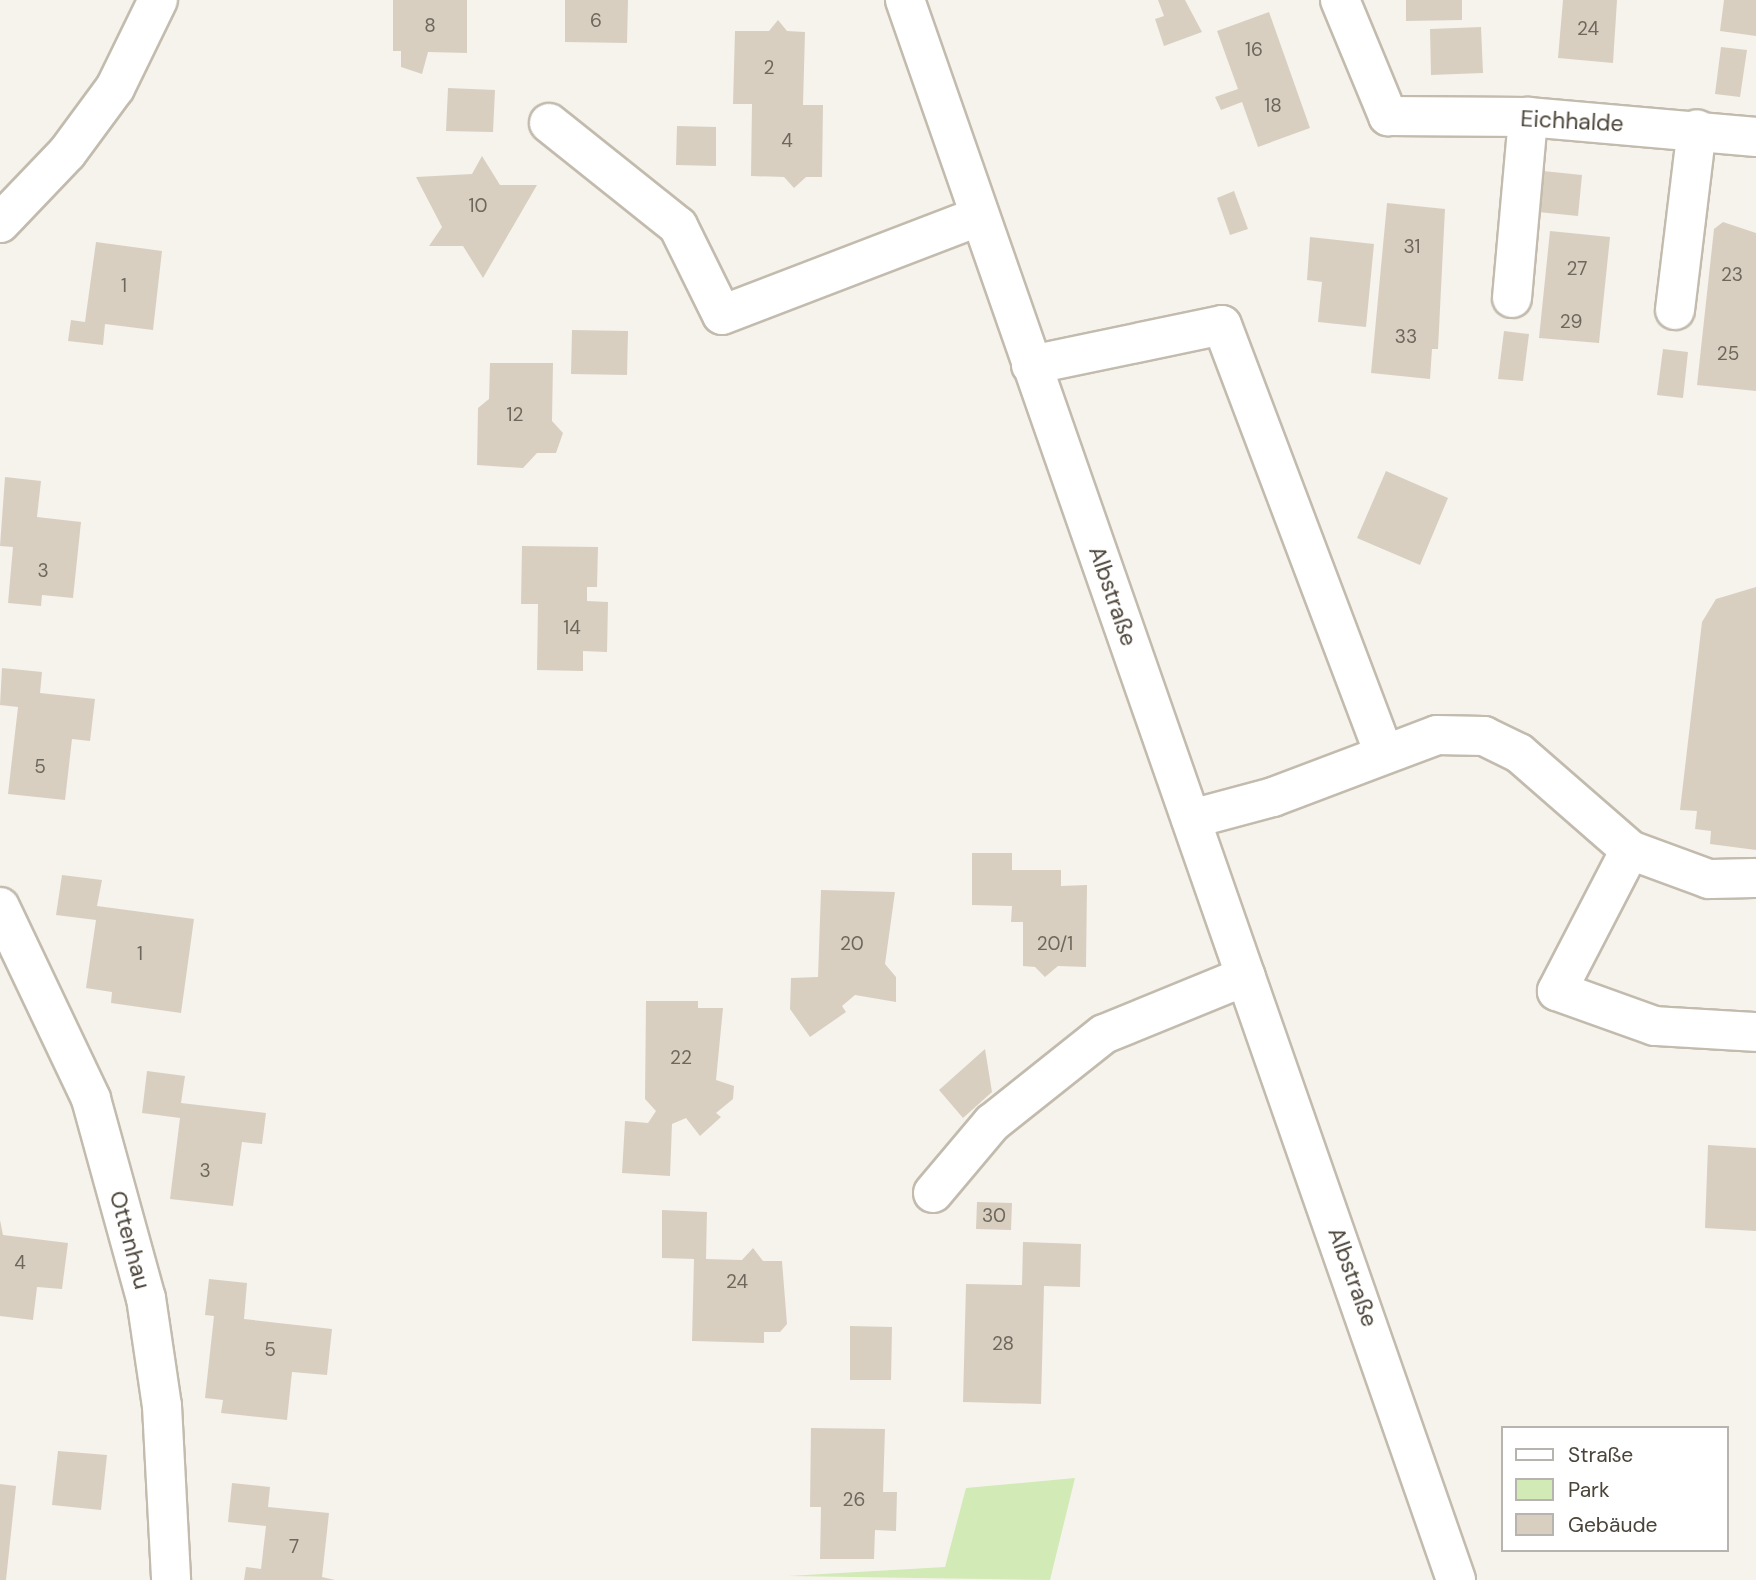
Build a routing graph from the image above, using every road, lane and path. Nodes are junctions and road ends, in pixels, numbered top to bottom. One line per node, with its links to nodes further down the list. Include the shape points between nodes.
1 (158, 0): 9 (street, via 115,88 67,153)
2 (905, 0): 8 (street, Albstraße)
3 (1340, 0): 4 (street, Eichhalde, via 1388,116)
4 (1528, 117): 6 (street, Eichhalde); 10 (street)
5 (549, 123): 8 (street, via 678,226 722,315)
6 (1697, 130): 7 (street, Eichhalde); 11 (street)
7 (1756, 137)
8 (977, 217): 12 (street, Albstraße)
9 (0, 223)
10 (1512, 298)
11 (1675, 310)
12 (1031, 365): 13 (street, via 1222,325); 14 (street, Albstraße)
13 (1384, 754): 14 (street, via 1273,797); 15 (street, via 1437,735 1484,736 1519,753)
14 (1191, 819): 18 (street, Albstraße)
15 (1630, 850): 16 (street, via 1709,880); 19 (street, via 1557,991 1655,1026)
16 (1756, 878)
17 (2, 917): 21 (street, Ottenhau, via 91,1099 146,1298 162,1406)
18 (1246, 976): 20 (street, via 1104,1034 992,1123); 22 (street, Albstraße)
19 (1756, 1032)
20 (933, 1193)
21 (171, 1580)
22 (1456, 1580)

